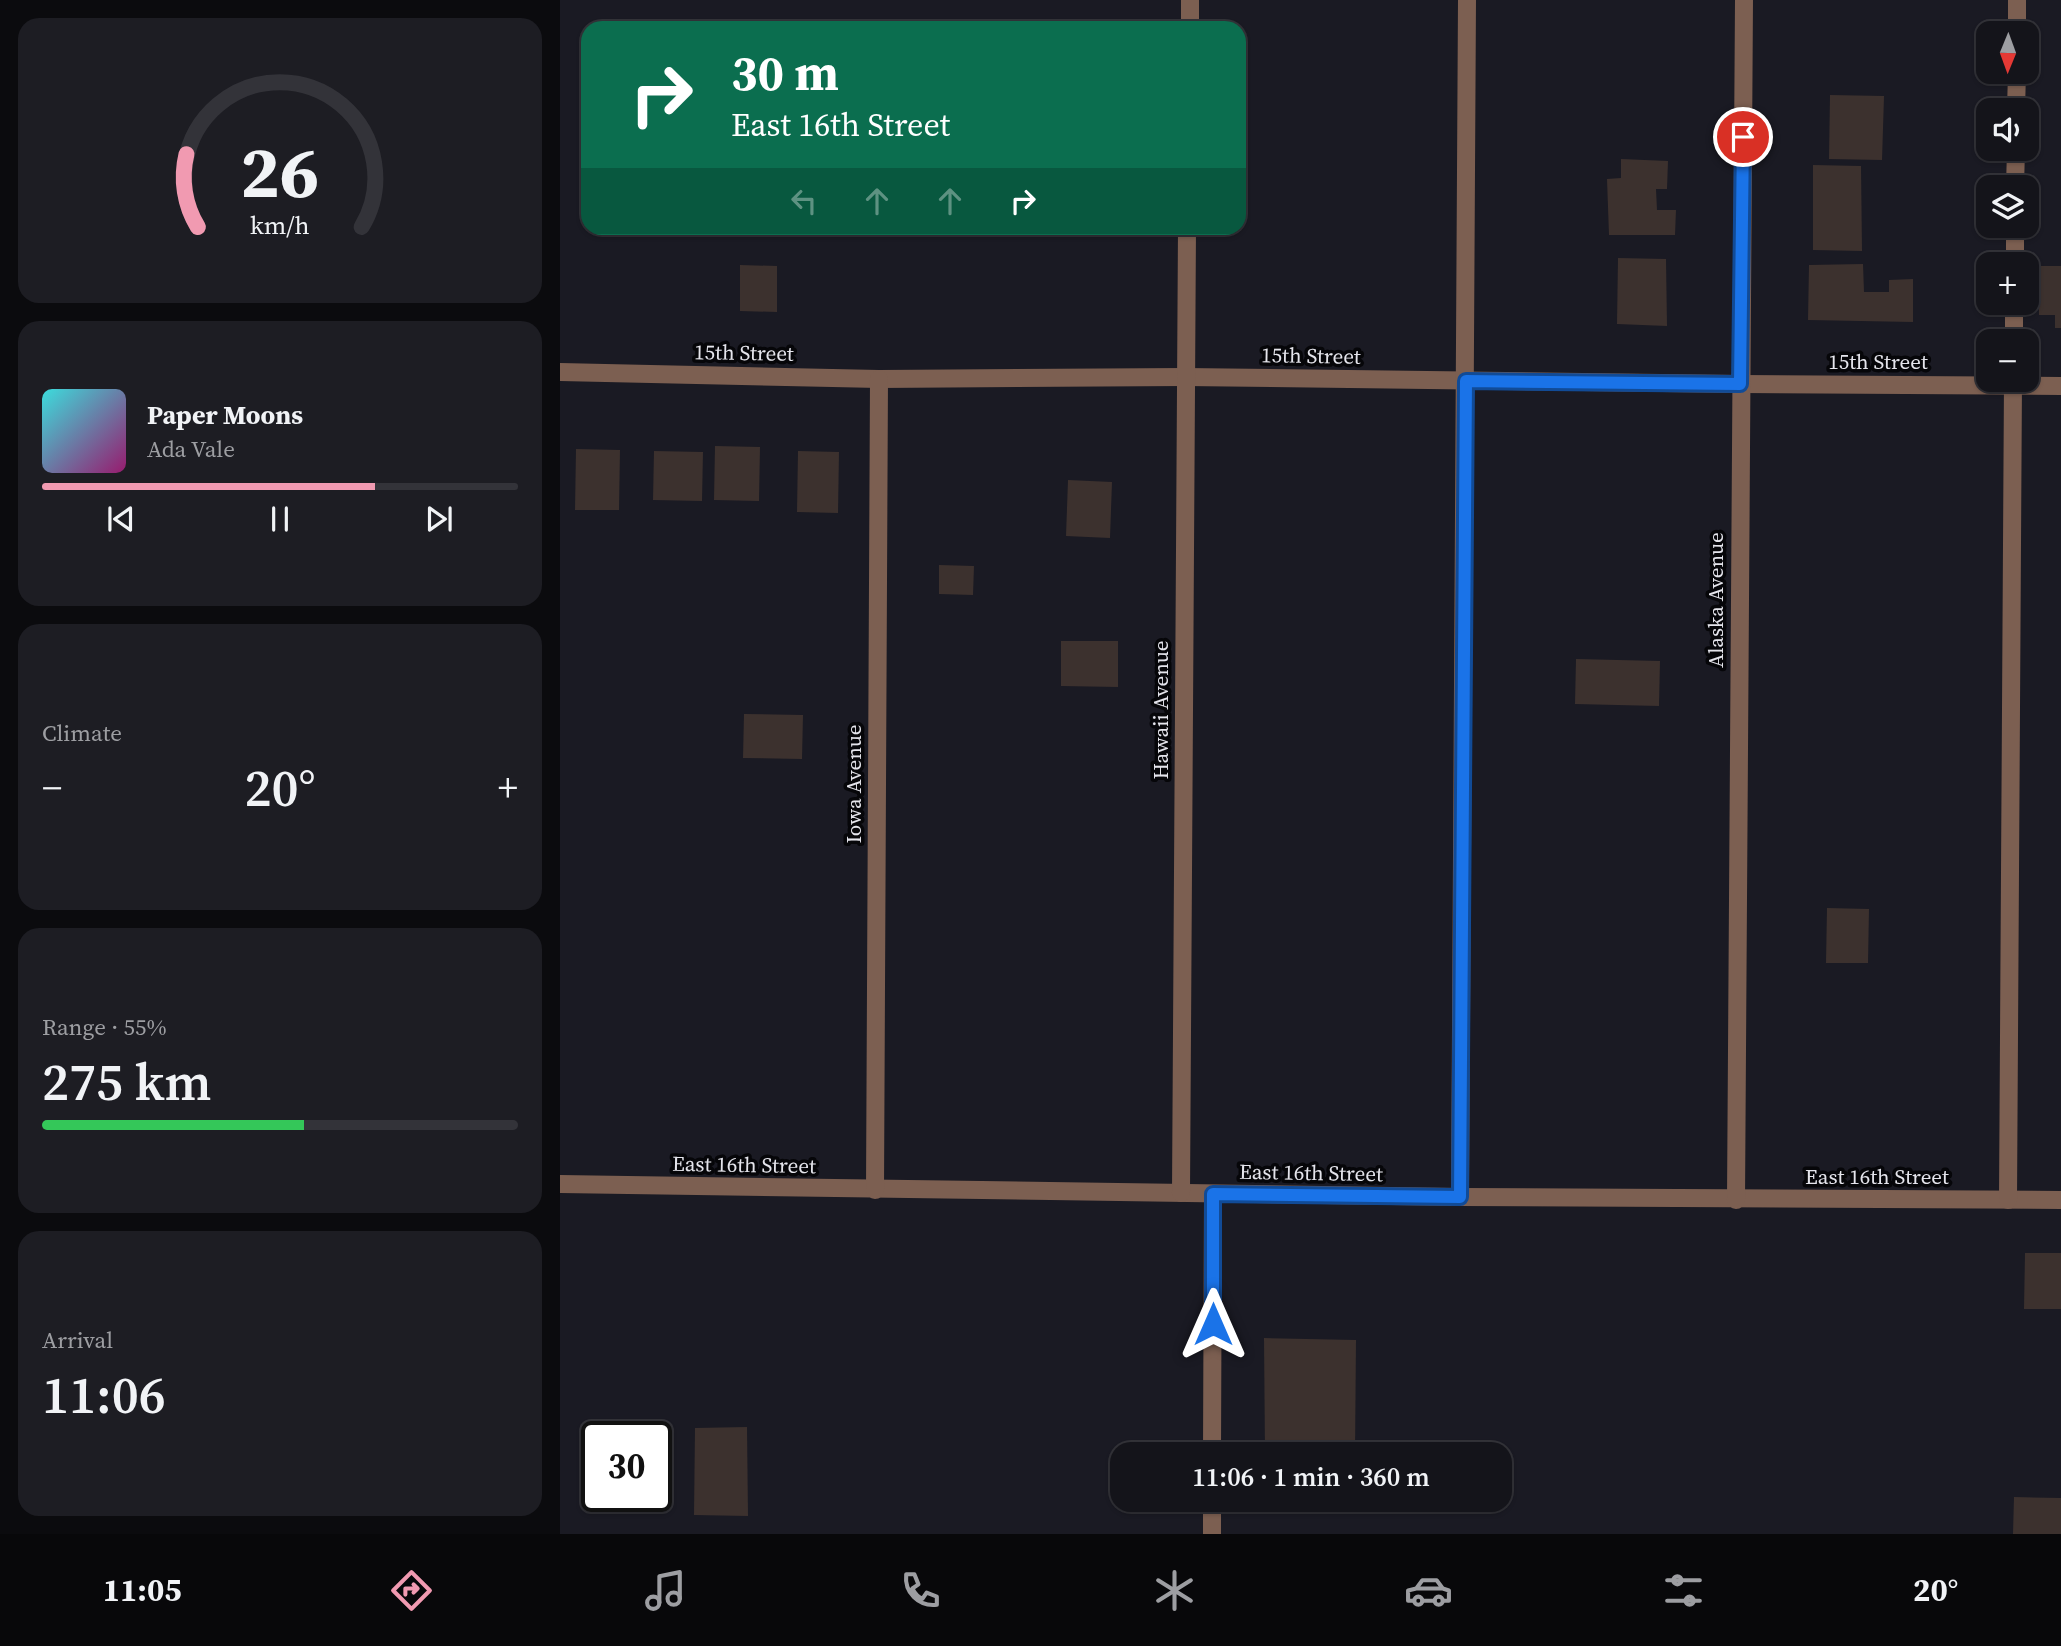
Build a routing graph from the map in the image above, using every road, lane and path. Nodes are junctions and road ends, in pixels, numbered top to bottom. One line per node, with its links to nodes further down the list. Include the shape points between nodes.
1 (1190, 0): 5 (street)
2 (1467, 0): 11 (street)
3 (1744, 0): 13 (street, Alaska Avenue)
4 (2017, 0): 6 (street)
5 (1190, 21)
6 (2017, 21)
7 (1187, 235): 9 (street, Hawaii Avenue)
8 (560, 372): 10 (street, 15th Street)
9 (1185, 377): 10 (street, 15th Street); 11 (street, 15th Street); 19 (street, Hawaii Avenue)
10 (879, 379): 18 (street, Iowa Avenue)
11 (1466, 381): 13 (street, 15th Street); 21 (street)
12 (1976, 383): 13 (street, 15th Street)
13 (1740, 384): 22 (street, Alaska Avenue)
14 (2039, 385): 15 (street, 15th Street)
15 (2061, 386)
16 (2013, 392): 23 (street)
17 (560, 1184): 18 (street, East 16th Street)
18 (875, 1189): 19 (street, East 16th Street)
19 (1181, 1193): 20 (street, East 16th Street)
20 (1213, 1194): 21 (street, East 16th Street); 25 (street)
21 (1460, 1197): 22 (street, East 16th Street)
22 (1736, 1200): 23 (street, East 16th Street)
23 (2008, 1200): 24 (street, East 16th Street)
24 (2061, 1200)
25 (1212, 1442)
26 (1212, 1512): 27 (street)
27 (1212, 1534)

